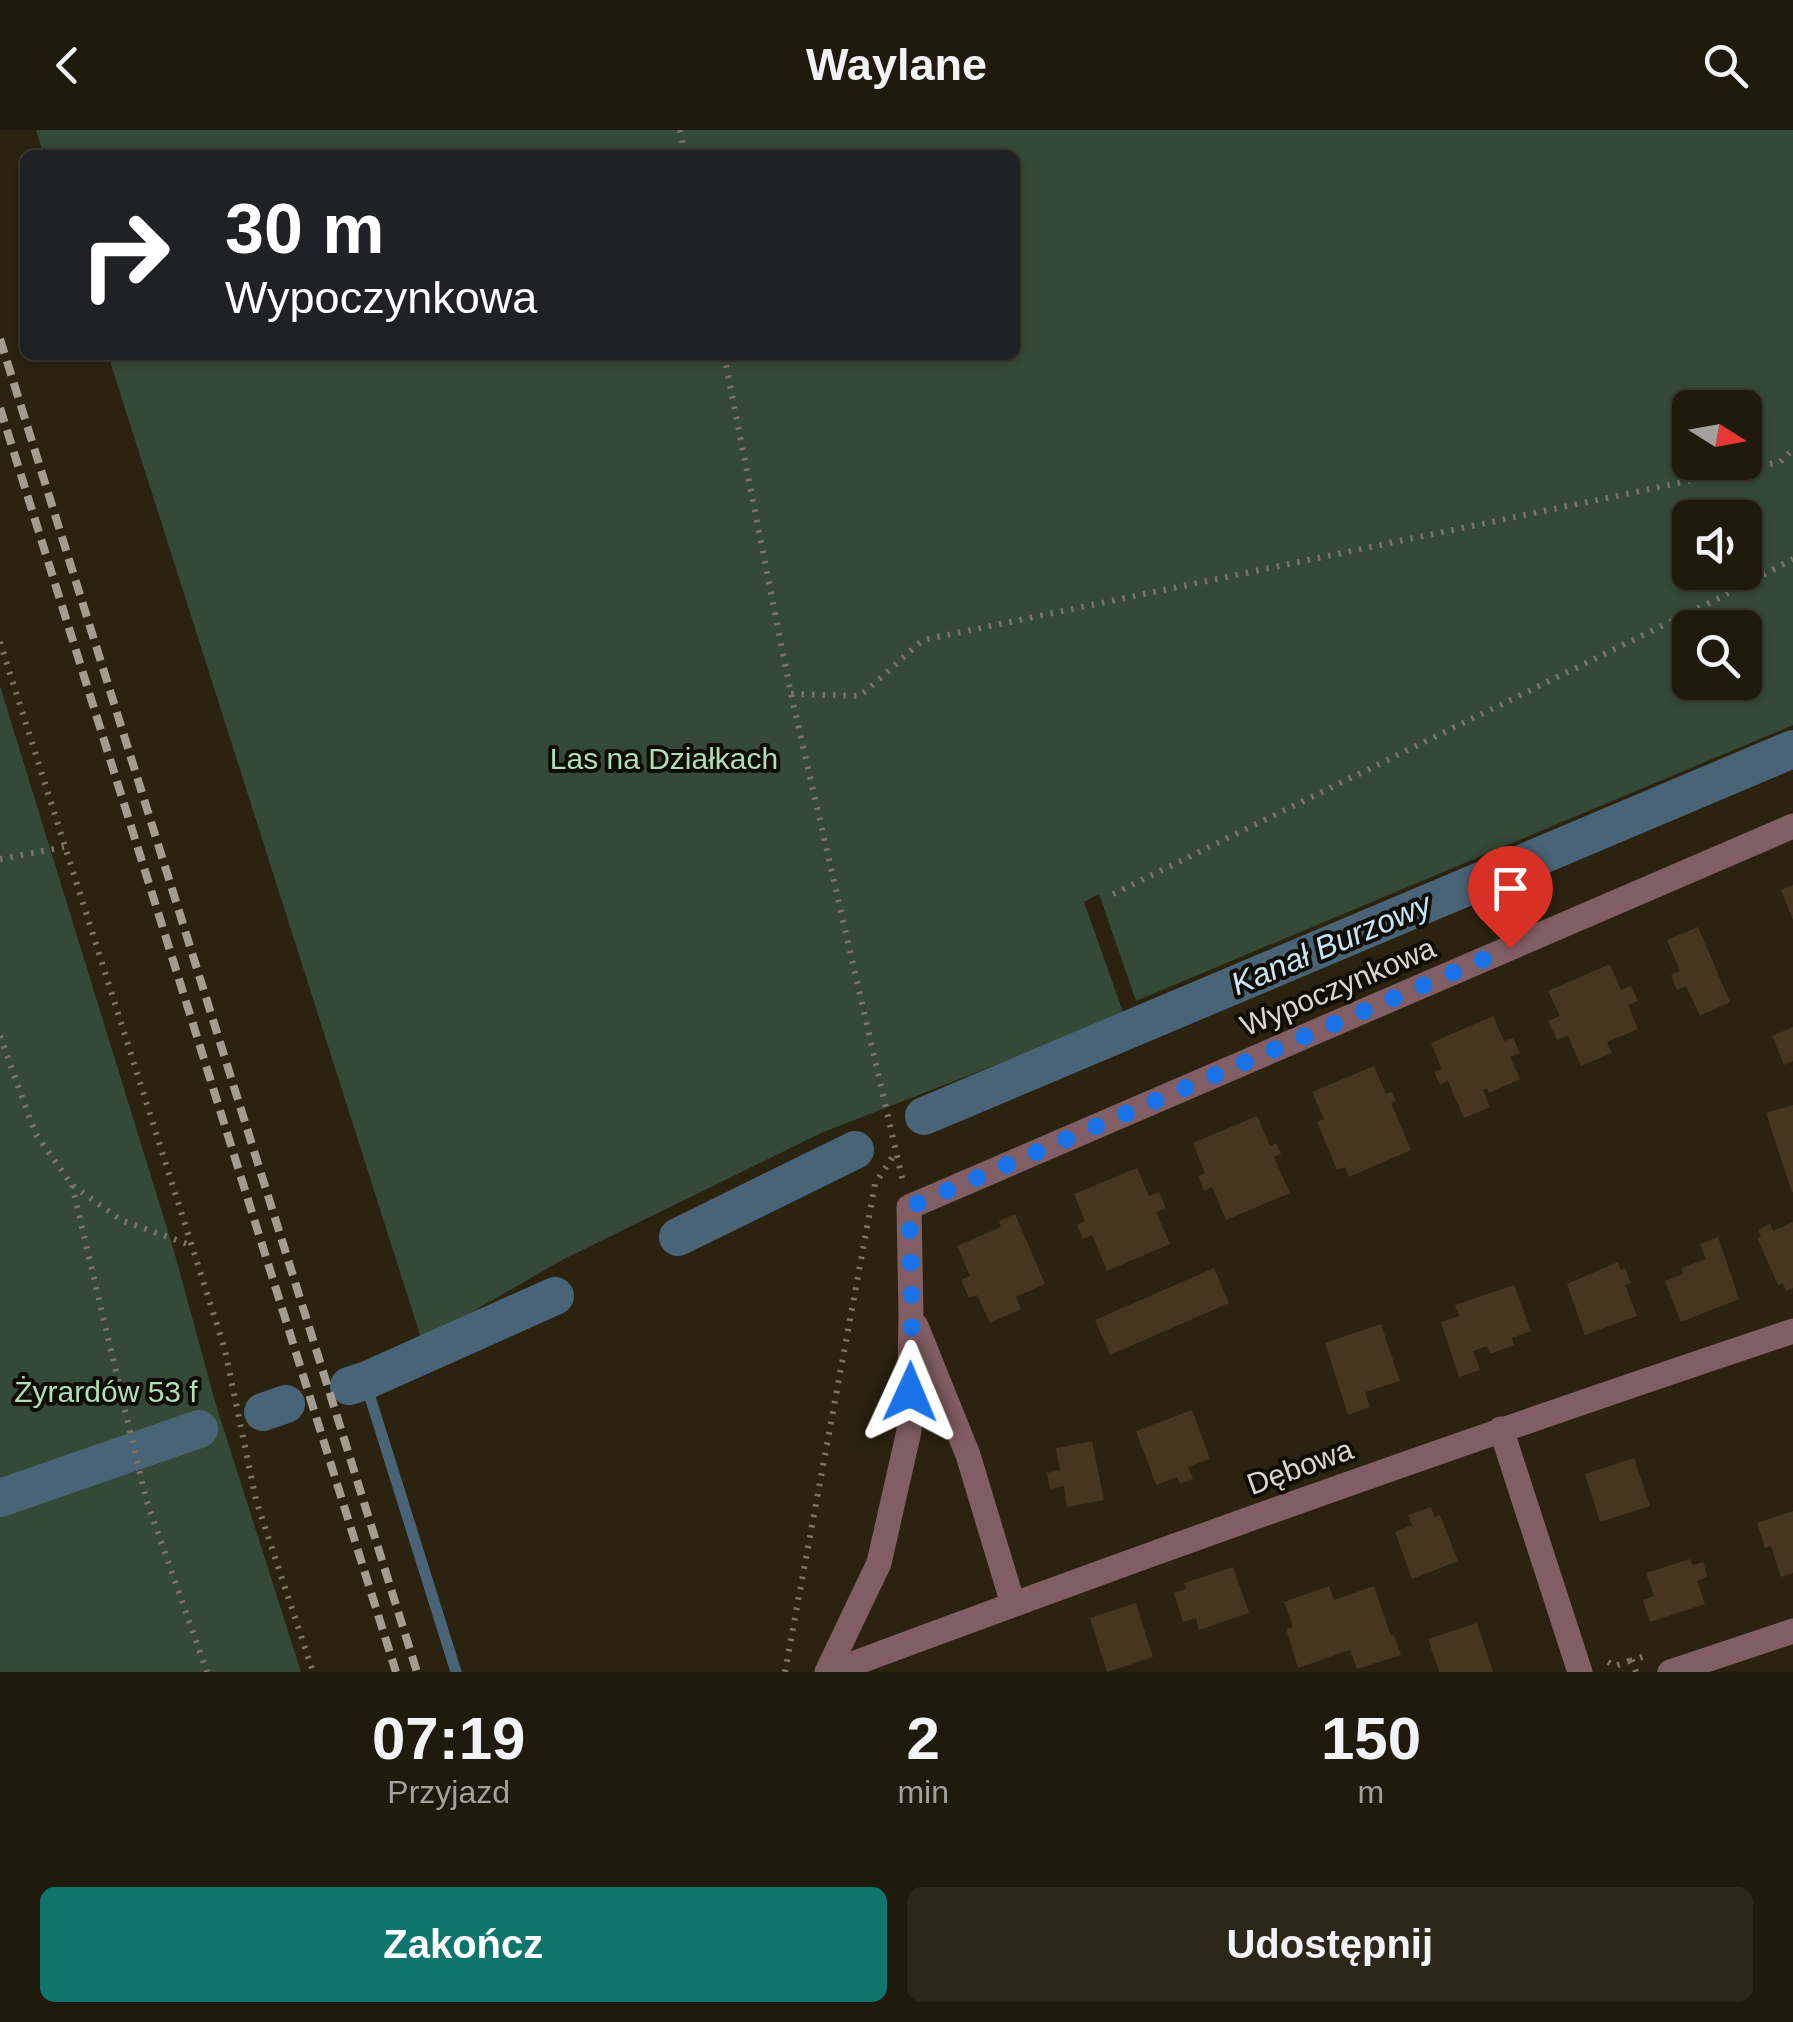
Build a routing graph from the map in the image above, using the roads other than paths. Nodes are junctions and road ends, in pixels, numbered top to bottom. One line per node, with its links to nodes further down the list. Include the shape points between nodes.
1 (1793, 826): 2 (street, Wypoczynkowa, via 909,1207)
2 (912, 1315): 5 (street, via 968,1455); 7 (street, via 909,1431 879,1563)
3 (1793, 1332): 4 (street, Dębowa)
4 (1501, 1429): 5 (street, Dębowa); 8 (street)
5 (1014, 1604): 7 (street, Dębowa)
6 (1793, 1630): 9 (street)
7 (829, 1672)
8 (1580, 1672)
9 (1670, 1672)

